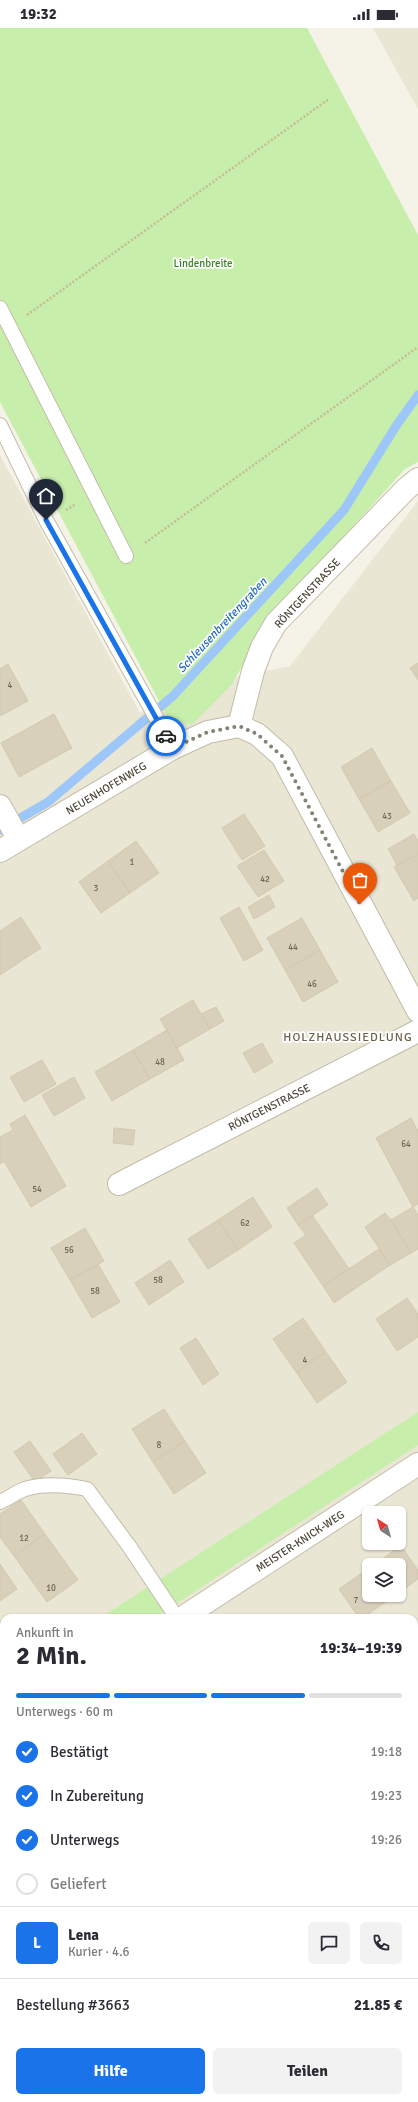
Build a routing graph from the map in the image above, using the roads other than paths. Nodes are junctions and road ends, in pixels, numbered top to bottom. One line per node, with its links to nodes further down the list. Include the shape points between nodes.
1 (0, 308): 4 (lane)
2 (0, 425): 6 (lane, via 46,520)
3 (418, 479): 5 (street, RÖNTGENSTRASSE, via 276,623 255,665)
4 (126, 556)
5 (239, 726): 6 (street, NEUENHOFENWEG); 9 (street, via 257,734 282,756)
6 (168, 739): 7 (street, NEUENHOFENWEG)
7 (10, 825): 8 (street, NEUENHOFENWEG)
8 (0, 851)
9 (418, 1011)
10 (418, 1031): 11 (street, RÖNTGENSTRASSE)
11 (119, 1184)
12 (418, 1464): 15 (street, MEISTER-KNICK-WEG)
13 (0, 1502): 14 (lane, via 24,1489 47,1485 87,1489)
14 (174, 1614)
15 (188, 1614)

